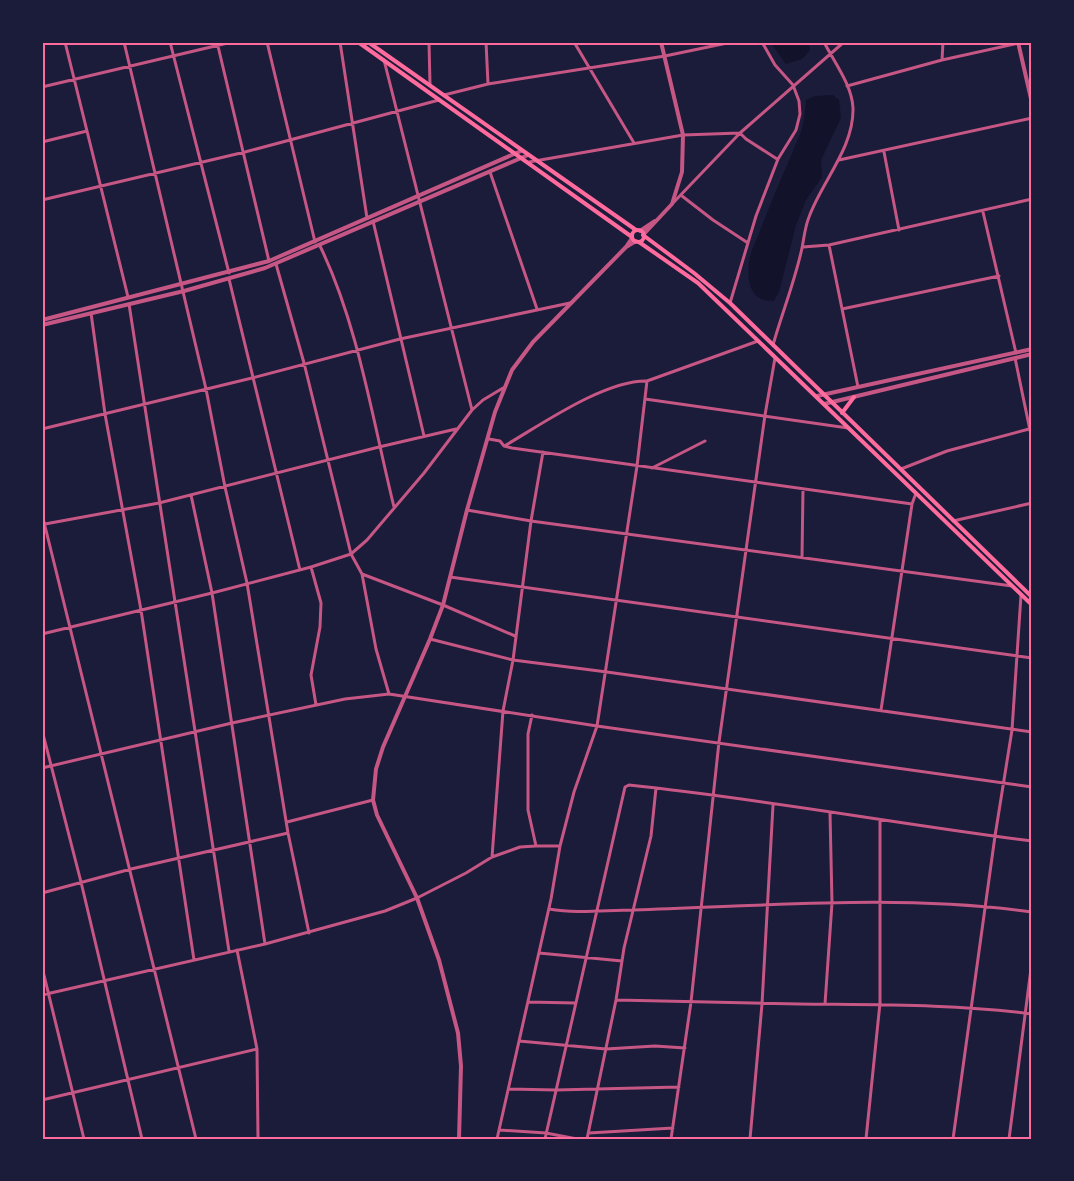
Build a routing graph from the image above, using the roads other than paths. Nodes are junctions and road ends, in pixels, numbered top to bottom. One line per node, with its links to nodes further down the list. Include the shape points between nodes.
1 (65, 42): 28 (street)
2 (124, 42): 26 (street)
3 (170, 42): 23 (street)
4 (232, 42): 20 (street)
5 (267, 42): 42 (street)
6 (340, 42): 38 (street)
7 (358, 42): 24 (main road)
8 (368, 42): 30 (main road)
9 (429, 42): 30 (street)
10 (486, 42): 29 (street)
11 (574, 42): 27 (street)
12 (661, 42): 22 (street)
13 (732, 42): 22 (street)
14 (762, 42): 31 (street)
15 (824, 42): 21 (street)
16 (844, 42): 21 (street)
17 (943, 42): 25 (street)
18 (1024, 42): 19 (street)
19 (1018, 43): 25 (street); 35 (street)
20 (218, 44): 23 (street); 46 (street)
21 (830, 54): 31 (street); 32 (street)
22 (665, 56): 27 (street); 41 (street)
23 (174, 57): 26 (street); 54 (street)
24 (384, 60): 34 (main road); 36 (street)
25 (942, 60): 32 (street)
26 (131, 67): 28 (street); 56 (street)
27 (591, 68): 29 (street); 44 (street)
28 (75, 79): 33 (street); 39 (street)
29 (488, 84): 34 (street)
30 (430, 85): 34 (main road)
31 (793, 85): 40 (street); 51 (street, via 800,114 796,130)
32 (847, 86): 52 (street, via 853,107 852,127)
33 (42, 87)
34 (442, 97): 36 (street); 45 (main road); 48 (main road)
35 (1032, 103)
36 (397, 112): 38 (street); 60 (street)
37 (1032, 118): 47 (street)
38 (352, 125): 42 (street); 66 (street)
39 (87, 131): 43 (street); 58 (street)
40 (740, 133): 41 (street); 51 (street); 59 (street)
41 (682, 135): 44 (street); 64 (street, via 682,172)
42 (290, 141): 46 (street); 71 (street)
43 (42, 142)
44 (634, 143): 53 (street)
45 (521, 151): 48 (street); 49 (main road)
46 (244, 152): 54 (street); 76 (street)
47 (884, 152): 52 (street); 68 (street)
48 (515, 154): 50 (main road); 60 (street)
49 (528, 155): 50 (street); 53 (main road)
50 (521, 158): 55 (main road); 57 (street)
51 (778, 159): 72 (street)
52 (839, 160): 75 (street, via 815,202)
53 (536, 161): 55 (street); 69 (main road)
54 (201, 162): 56 (street); 78 (street)
55 (528, 162): 70 (main road)
56 (156, 172): 58 (street); 81 (street)
57 (490, 172): 63 (street); 86 (street)
58 (100, 186): 61 (street); 83 (street)
59 (682, 196): 64 (street); 72 (street)
60 (418, 197): 63 (street); 66 (street)
61 (42, 200)
62 (1032, 200): 65 (street)
63 (420, 202): 67 (street); 90 (street)
64 (672, 204): 69 (street)
65 (983, 211): 68 (street); 79 (street)
66 (367, 219): 71 (street)
67 (373, 221): 74 (street); 91 (street)
68 (899, 230): 73 (street)
69 (641, 233): 70 (main road); 70 (main road); 85 (main road)
70 (635, 239): 84 (street); 92 (main road, via 698,283)
71 (315, 242): 76 (street)
72 (748, 243): 85 (street)
73 (829, 245): 75 (street); 87 (street)
74 (320, 246): 77 (street); 95 (street)
75 (802, 247): 93 (street)
76 (269, 261): 78 (street)
77 (276, 264): 80 (street); 99 (street)
78 (229, 273): 81 (street)
79 (999, 276): 87 (street); 97 (street)
80 (229, 279): 82 (street); 100 (street)
81 (182, 285): 82 (street); 83 (street)
82 (184, 291): 83 (street); 104 (street)
83 (129, 301): 88 (street); 89 (street); 111 (street)
84 (570, 303): 86 (street); 103 (street, via 520,357)
85 (730, 303): 93 (main road)
86 (537, 309): 90 (street)
87 (842, 309): 102 (street)
88 (91, 313): 89 (street); 114 (street)
89 (42, 322)
90 (452, 328): 91 (street); 112 (street)
91 (400, 339): 95 (street); 120 (street)
92 (759, 341): 98 (main road); 101 (street)
93 (772, 346): 105 (main road)
94 (1032, 349): 97 (street)
95 (357, 350): 99 (street); 125 (street)
96 (1032, 354): 97 (street)
97 (1016, 356): 102 (street); 107 (street); 119 (street)
98 (775, 358): 106 (main road); 115 (street)
99 (304, 363): 100 (street); 127 (street)
100 (252, 378): 104 (street); 131 (street)
101 (647, 381): 108 (street); 124 (street, via 604,391)
102 (858, 387): 105 (street)
103 (503, 388): 112 (street); 121 (street)
104 (207, 389): 111 (street); 133 (street)
105 (823, 394): 106 (street); 109 (main road)
106 (817, 396): 110 (main road)
107 (854, 397): 109 (street); 113 (main road)
108 (645, 399): 115 (street); 128 (street)
109 (830, 401): 110 (street); 113 (main road)
110 (824, 404): 116 (main road)
111 (145, 405): 114 (street); 137 (street)
112 (472, 410): 118 (street)
113 (842, 413): 130 (main road)
114 (105, 414): 117 (street); 141 (street)
115 (765, 415): 116 (street); 132 (street)
116 (850, 428): 135 (main road)
117 (42, 429)
118 (458, 429): 120 (street); 140 (street)
119 (1029, 429): 122 (street); 130 (street)
120 (424, 436): 125 (street)
121 (489, 439): 124 (street); 142 (street)
122 (1032, 440)
123 (705, 441): 129 (street)
124 (504, 446): 126 (street)
125 (379, 447): 127 (street); 140 (street)
126 (543, 452): 128 (street); 144 (street)
127 (327, 460): 131 (street); 149 (street)
128 (637, 466): 129 (street); 147 (street)
129 (650, 468): 132 (street)
130 (899, 469): 145 (main road)
131 (276, 474): 133 (street); 152 (street)
132 (755, 482): 134 (street); 148 (street)
133 (225, 486): 136 (street); 156 (street)
134 (803, 489): 139 (street); 150 (street)
135 (916, 493): 139 (street); 158 (main road)
136 (191, 495): 137 (street); 159 (street)
137 (159, 503): 141 (street); 163 (street)
138 (1032, 503): 145 (street)
139 (912, 504): 153 (street)
140 (394, 507): 149 (street)
141 (123, 510): 146 (street); 166 (street)
142 (467, 510): 144 (street); 155 (street)
143 (42, 514): 146 (street)
144 (531, 521): 147 (street); 157 (street)
145 (953, 521): 161 (main road)
146 (45, 524): 168 (street)
147 (626, 533): 148 (street); 162 (street)
148 (747, 550): 150 (street); 167 (street)
149 (351, 554): 151 (street); 154 (street)
150 (802, 557): 153 (street)
151 (311, 567): 152 (street); 180 (street, via 321,603 311,675)
152 (300, 570): 156 (street)
153 (903, 571): 158 (street); 172 (street)
154 (362, 574): 164 (street); 178 (street)
155 (450, 577): 157 (street); 164 (street)
156 (247, 583): 159 (street); 183 (street)
157 (522, 586): 162 (street); 170 (street)
158 (1012, 586): 160 (main road)
159 (212, 593): 163 (street); 185 (street)
160 (1021, 595): 165 (main road); 173 (street)
161 (1032, 597)
162 (616, 599): 167 (street); 176 (street)
163 (175, 602): 166 (street); 189 (street)
164 (443, 605): 170 (street); 171 (street)
165 (1032, 605)
166 (141, 610): 168 (street); 191 (street)
167 (738, 618): 172 (street); 177 (street)
168 (71, 627): 169 (street); 193 (street)
169 (42, 634)
170 (515, 636): 175 (street)
171 (430, 639): 175 (street); 179 (street)
172 (893, 639): 173 (street); 181 (street)
173 (1018, 657): 174 (street); 188 (street)
174 (1032, 658)
175 (513, 660): 176 (street); 182 (street)
176 (607, 672): 177 (street); 186 (street)
177 (728, 690): 181 (street); 192 (street)
178 (389, 694): 179 (street); 180 (street)
179 (405, 697): 182 (street); 200 (street, via 379,756)
180 (316, 705): 183 (street)
181 (881, 710): 188 (street)
182 (503, 711): 184 (street); 212 (street)
183 (270, 715): 185 (street); 204 (street)
184 (532, 715): 186 (street); 209 (street, via 528,734 528,810)
185 (231, 723): 189 (street); 208 (street)
186 (597, 726): 192 (street); 210 (street)
187 (42, 730): 194 (street)
188 (1012, 730): 190 (street); 196 (street)
189 (195, 731): 191 (street); 211 (street)
190 (1032, 732)
191 (160, 741): 193 (street); 213 (street)
192 (719, 742): 196 (street); 199 (street)
193 (102, 754): 194 (street); 214 (street)
194 (51, 766): 195 (street); 215 (street)
195 (42, 768)
196 (1004, 783): 197 (street); 206 (street)
197 (1032, 787)
198 (656, 788): 199 (street); 224 (street, via 629,785 623,791); 225 (street, via 651,836)
199 (713, 794): 201 (street); 222 (street)
200 (373, 800): 204 (street); 217 (street)
201 (774, 805): 202 (street); 220 (street)
202 (830, 813): 203 (street); 218 (street)
203 (880, 820): 206 (street); 219 (street)
204 (287, 822): 205 (street)
205 (288, 833): 208 (street); 227 (street)
206 (995, 836): 207 (street); 221 (street)
207 (1032, 841)
208 (250, 842): 211 (street); 228 (street)
209 (536, 846): 210 (street); 212 (street)
210 (560, 846): 223 (street)
211 (213, 851): 213 (street); 230 (street)
212 (492, 857): 217 (street)
213 (178, 859): 214 (street); 233 (street)
214 (131, 869): 215 (street); 237 (street)
215 (81, 882): 216 (street); 238 (street)
216 (42, 893)
217 (417, 898): 227 (street); 272 (street, via 439,960 458,1033)
218 (832, 903): 219 (street); 220 (street); 247 (street)
219 (880, 903): 221 (street); 245 (street)
220 (767, 905): 222 (street); 246 (street)
221 (987, 906): 226 (street); 248 (street)
222 (700, 908): 225 (street); 243 (street)
223 (549, 909): 224 (street, via 567,913); 231 (street)
224 (598, 910): 225 (street); 232 (street)
225 (634, 910): 234 (street)
226 (1032, 912)
227 (309, 933): 228 (street)
228 (265, 944): 229 (street)
229 (237, 950): 230 (street); 254 (street)
230 (229, 951): 233 (street)
231 (539, 953): 232 (street); 242 (street)
232 (586, 958): 234 (street); 244 (street)
233 (194, 960): 237 (street)
234 (622, 961): 241 (street)
235 (1032, 961): 249 (street)
236 (42, 967): 239 (street)
237 (155, 970): 238 (street); 256 (street)
238 (106, 982): 239 (street); 257 (street)
239 (48, 994): 240 (street); 262 (street)
240 (42, 995)
241 (616, 1000): 243 (street); 255 (street)
242 (528, 1002): 244 (street); 251 (street)
243 (691, 1002): 246 (street); 253 (street)
244 (576, 1003): 252 (street)
245 (880, 1003): 247 (street); 248 (street); 279 (street)
246 (762, 1004): 247 (street); 278 (street)
247 (825, 1004)
248 (971, 1008): 249 (street); 280 (street)
249 (1025, 1014): 250 (street); 281 (street)
250 (1032, 1014)
251 (519, 1041): 252 (street); 259 (street)
252 (567, 1046): 255 (street); 261 (street)
253 (685, 1048): 255 (street); 258 (street)
254 (257, 1049): 256 (street); 271 (street)
255 (606, 1049): 260 (street)
256 (178, 1068): 257 (street); 270 (street)
257 (128, 1079): 262 (street); 269 (street)
258 (679, 1087): 260 (street); 264 (street)
259 (509, 1089): 261 (street); 265 (street)
260 (598, 1089): 261 (street); 266 (street)
261 (556, 1090): 267 (street)
262 (73, 1093): 263 (street); 268 (street)
263 (42, 1100)
264 (673, 1128): 266 (street); 277 (street)
265 (499, 1130): 267 (street); 273 (street)
266 (589, 1132): 276 (street)
267 (546, 1133): 274 (street); 275 (street)
268 (84, 1139)
269 (142, 1139)
270 (196, 1139)
271 (258, 1139)
272 (459, 1139)
273 (497, 1139)
274 (545, 1139)
275 (577, 1139)
276 (587, 1139)
277 (671, 1139)
278 (750, 1139)
279 (866, 1139)
280 (953, 1139)
281 (1009, 1139)

